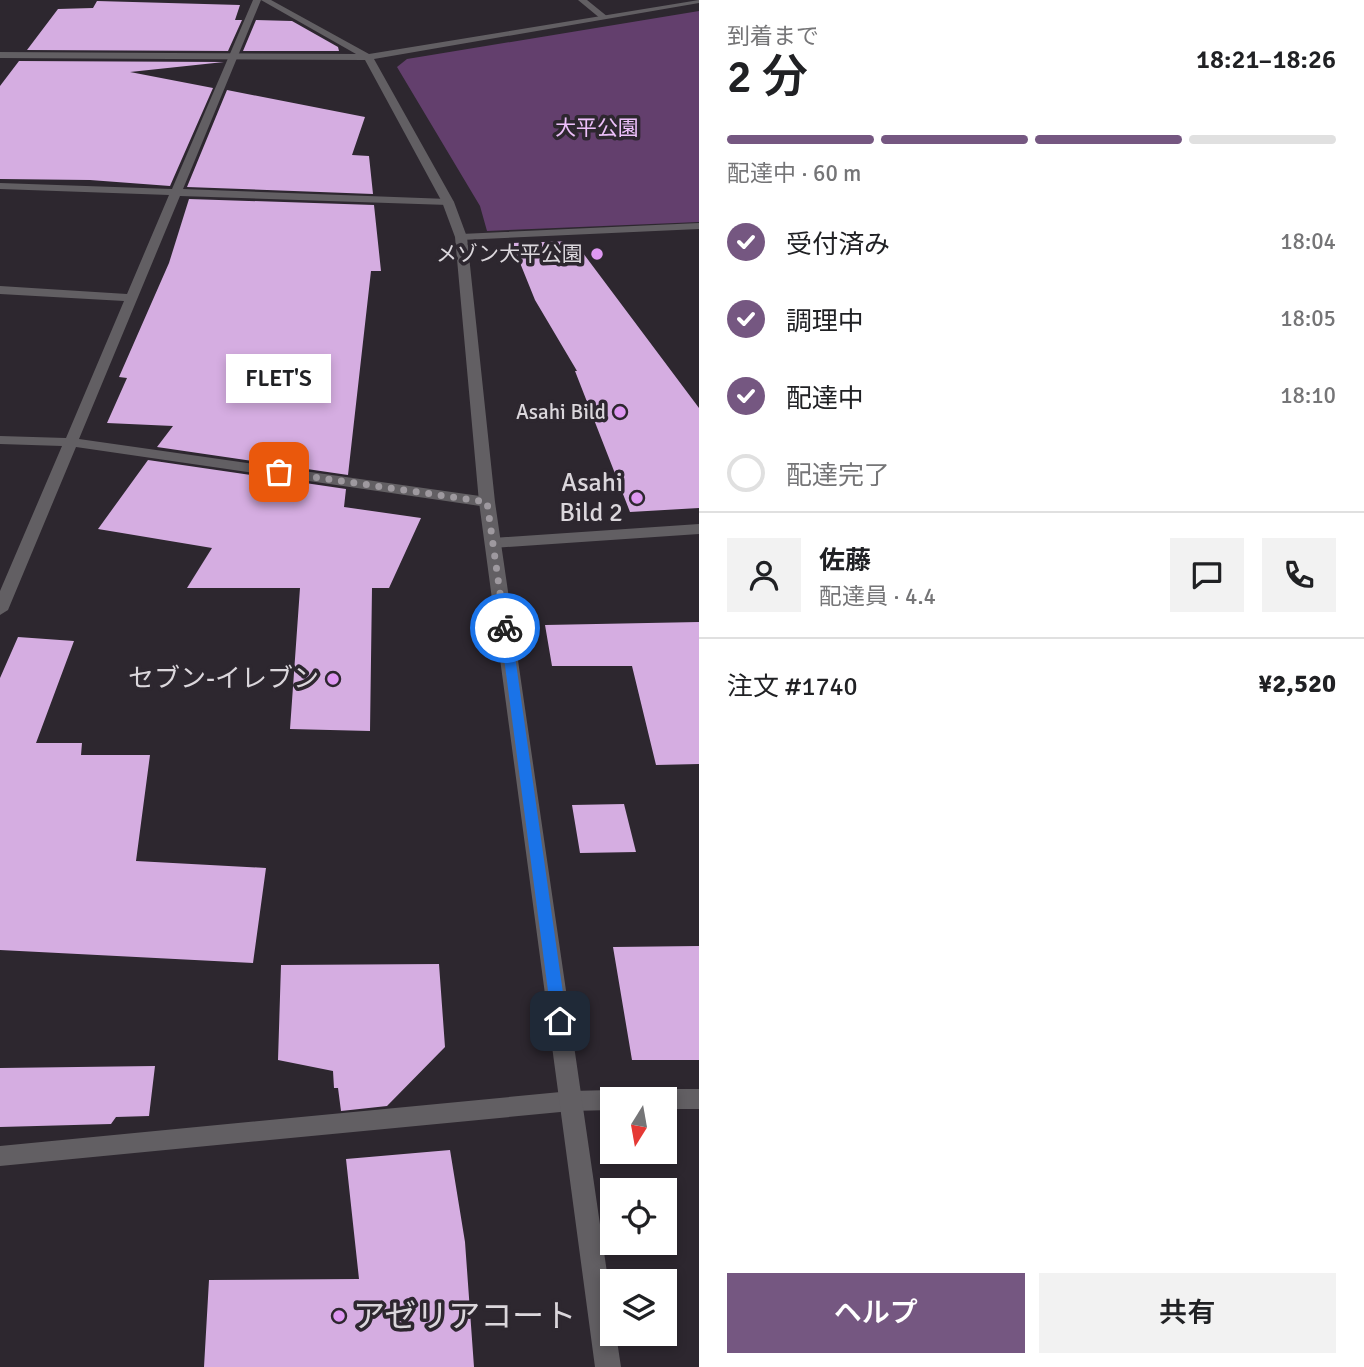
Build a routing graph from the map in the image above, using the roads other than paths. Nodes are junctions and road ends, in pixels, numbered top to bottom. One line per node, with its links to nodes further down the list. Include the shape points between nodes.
1 (257, 0): 7 (street)
2 (265, 0): 8 (street)
3 (582, 0): 5 (street)
4 (699, 1): 5 (street)
5 (604, 17): 8 (street)
6 (0, 54): 7 (street)
7 (233, 55): 8 (street); 10 (street)
8 (368, 57): 11 (street)
9 (0, 186): 10 (street)
10 (177, 192): 11 (street); 15 (street)
11 (448, 202): 13 (street)
12 (699, 226): 13 (street)
13 (461, 237): 18 (street)
14 (0, 290): 15 (street)
15 (132, 298): 17 (street)
16 (0, 440): 17 (street)
17 (71, 442): 18 (street); 21 (street)
18 (487, 502): 20 (street)
19 (699, 529): 20 (street)
20 (493, 543): 25 (street)
21 (0, 610)
22 (677, 1099): 23 (street)
23 (699, 1099)
24 (600, 1100): 25 (street)
25 (571, 1101): 26 (street); 27 (street)
26 (0, 1156)
27 (608, 1367)

